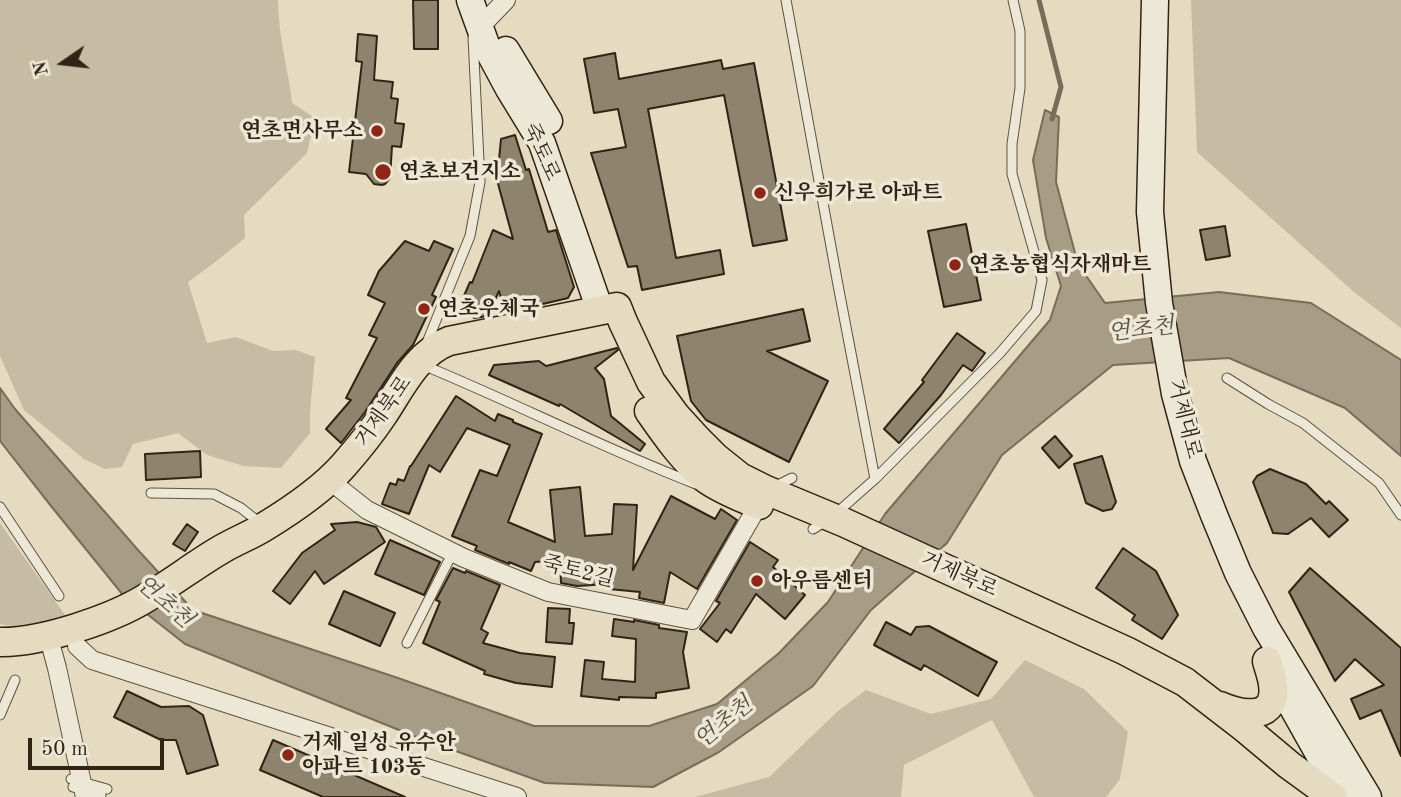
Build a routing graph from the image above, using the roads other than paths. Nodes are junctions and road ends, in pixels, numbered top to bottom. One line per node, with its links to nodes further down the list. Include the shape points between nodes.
1 (470, 0): 6 (main road, 죽토로); 9 (lane, via 480,183 470,236)
2 (786, 0): 13 (lane)
3 (1013, 0): 13 (lane, via 1020,31 1020,88 1012,174 1042,280 1036,311)
4 (1140, 0): 7 (main road, 거제대로, via 1132,216)
5 (1155, 0): 7 (main road, 거제대로)
6 (491, 11): 8 (main road, 죽토로, via 488,50 542,143)
7 (1147, 271): 11 (main road, 거제대로, via 1159,303)
8 (611, 316): 9 (main road, 거제북로, via 449,341 438,345); 15 (main road, 거제북로, via 634,389 691,464); 17 (main road, 거제북로, via 676,416)
9 (425, 364): 14 (main road, 거제북로); 15 (lane, via 605,447 695,484)
10 (1227, 378): 19 (lane, via 1303,424 1379,483)
11 (1167, 395): 28 (main road, 거제대로, via 1178,466 1224,579); 37 (main road, 거제대로, via 1238,572 1266,628)
12 (792, 478): 17 (lane)
13 (875, 480): 20 (lane)
14 (333, 483): 21 (main road, 거제북로); 22 (street, 죽토2길, via 367,510)
15 (718, 486): 17 (main road, 거제북로)
16 (152, 493): 21 (lane, via 214,494 241,508)
17 (762, 498): 20 (main road, 거제북로); 22 (street, 죽토2길, via 692,620 548,592)
18 (0, 508): 24 (lane)
19 (1401, 515)
20 (830, 526): 23 (main road, 거제북로)
21 (267, 531): 25 (main road, 거제북로, via 223,548 194,575)
22 (453, 552): 27 (lane)
23 (950, 580): 30 (main road, 거제북로, via 1126,651 1185,682); 34 (main road, 거제북로, via 1182,702)
24 (59, 596)
25 (64, 641): 26 (main road); 29 (main road); 32 (street); 33 (street, via 92,660)
26 (0, 642)
27 (407, 643)
28 (1267, 662): 30 (main road, via 1274,694 1261,712 1230,711); 36 (main road, 거제대로)
29 (7, 668): 31 (lane)
30 (1212, 703): 35 (main road, 거제북로)
31 (0, 715)
32 (85, 790)
33 (517, 797)
34 (1305, 797)
35 (1333, 797)
36 (1343, 797)
37 (1368, 797)

